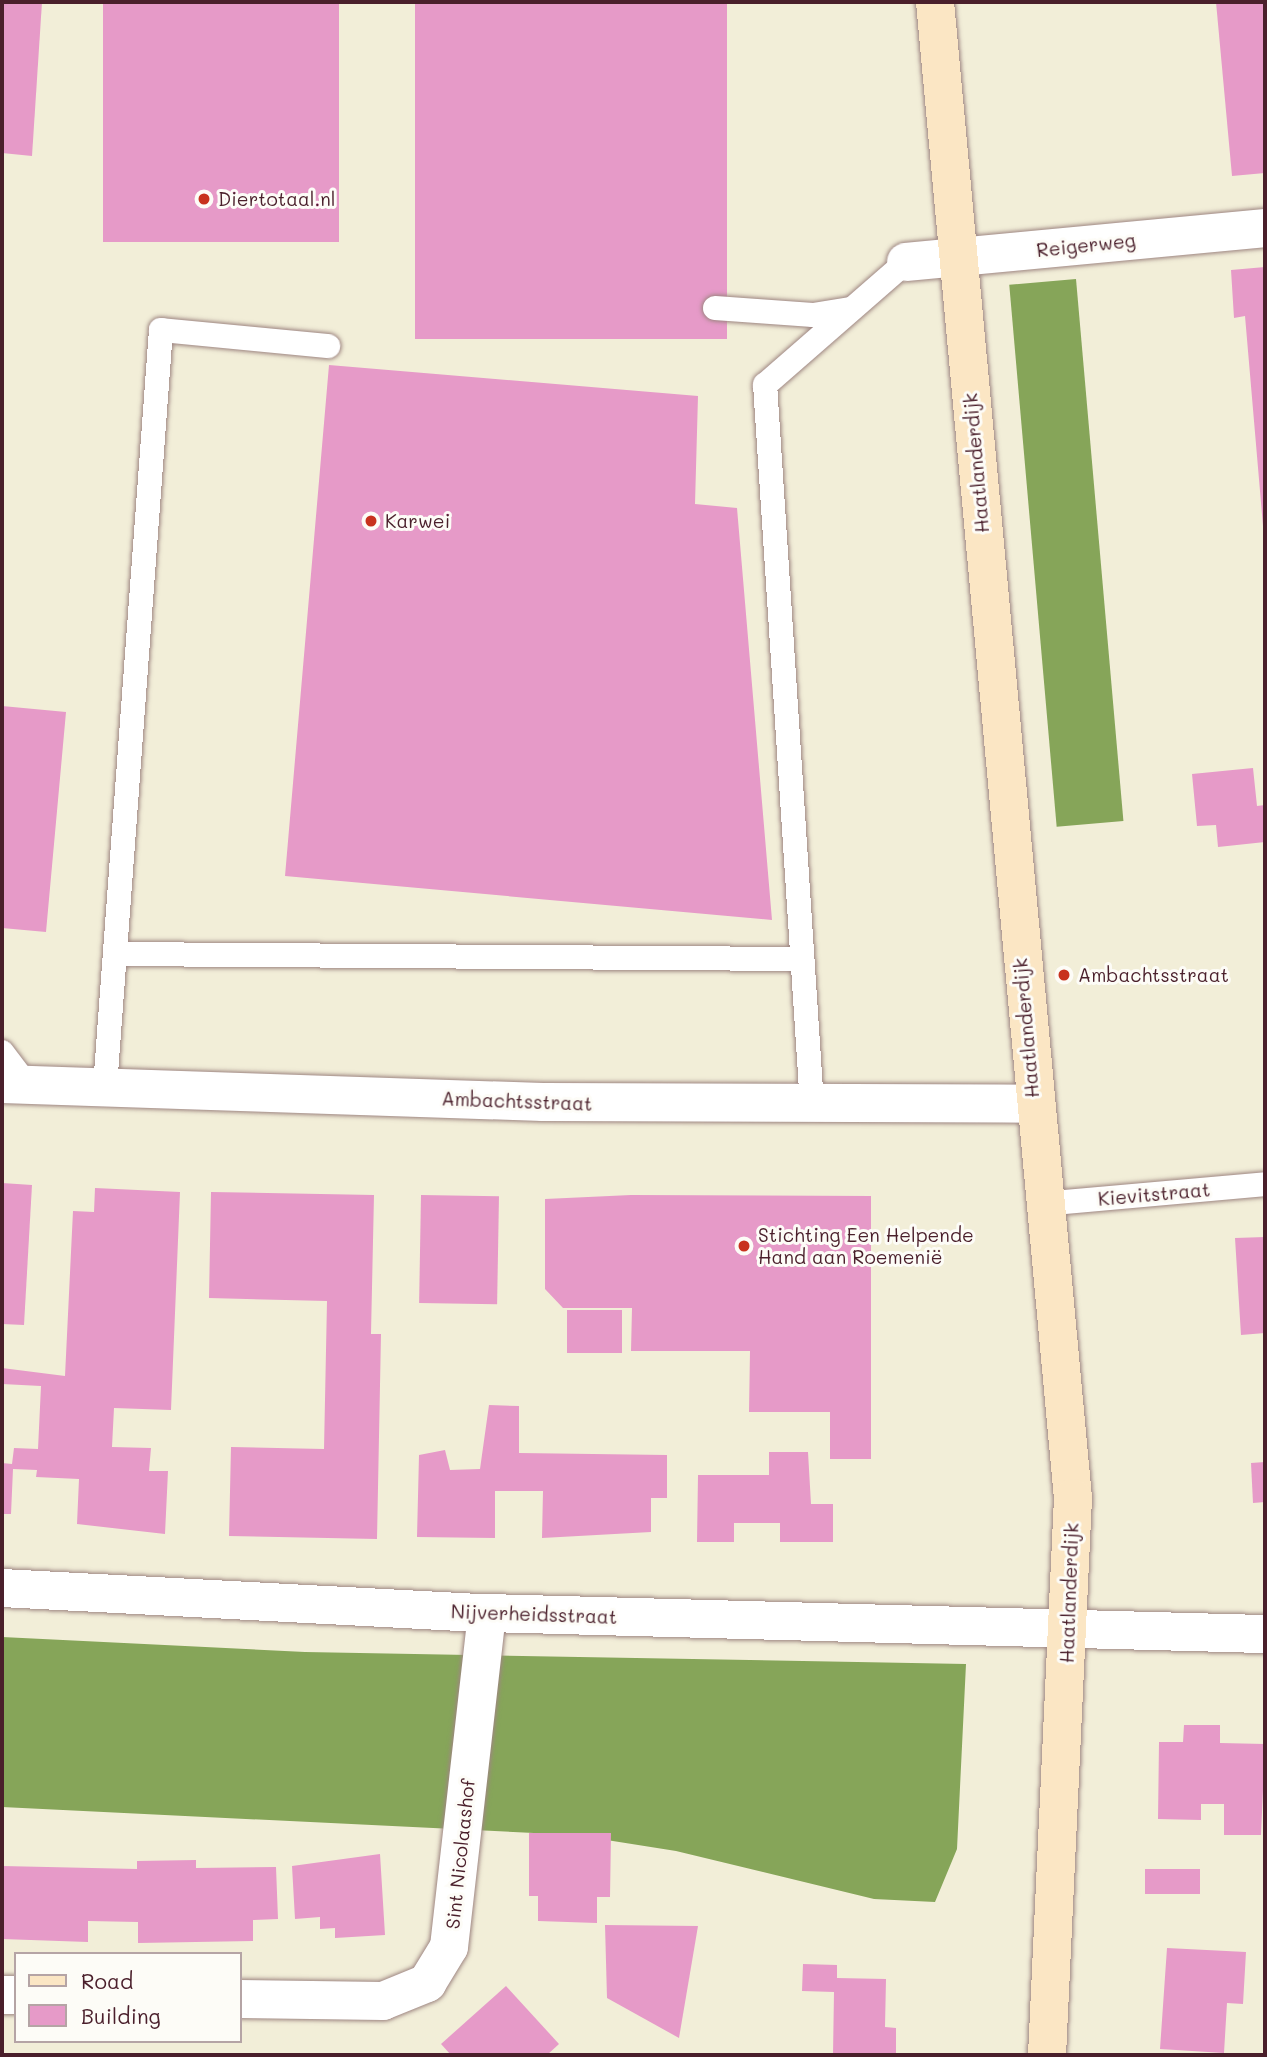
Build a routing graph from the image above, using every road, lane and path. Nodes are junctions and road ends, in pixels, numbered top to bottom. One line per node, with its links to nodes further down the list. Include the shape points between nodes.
1 (935, 2): 3 (street, Haatlanderdijk)
2 (1265, 228): 3 (street, Reigerweg)
3 (958, 257): 4 (street, Reigerweg); 13 (street, Haatlanderdijk)
4 (906, 262): 6 (lane)
5 (715, 308): 6 (lane, via 813,315)
6 (852, 309): 9 (lane, via 765,385)
7 (328, 346): 8 (lane, via 161,330)
8 (115, 954): 9 (lane); 12 (lane)
9 (802, 959): 14 (lane)
10 (2, 1052): 11 (lane)
11 (14, 1084): 12 (street, Ambachtsstraat)
12 (105, 1087): 14 (street, Ambachtsstraat)
13 (1033, 1104): 14 (street, Ambachtsstraat); 16 (street, Haatlanderdijk)
14 (812, 1105)
15 (1265, 1184): 16 (lane, Kievitstraat)
16 (1043, 1204): 19 (street, Haatlanderdijk, via 1073,1498)
17 (2, 1588): 18 (street, Nijverheidsstraat)
18 (487, 1613): 19 (street, Nijverheidsstraat); 21 (street, Sint Nicolaashof, via 449,1947 427,1983 383,2001)
19 (1067, 1630): 20 (street); 22 (street, Haatlanderdijk)
20 (1265, 1634)
21 (242, 1999)
22 (1047, 2055)

